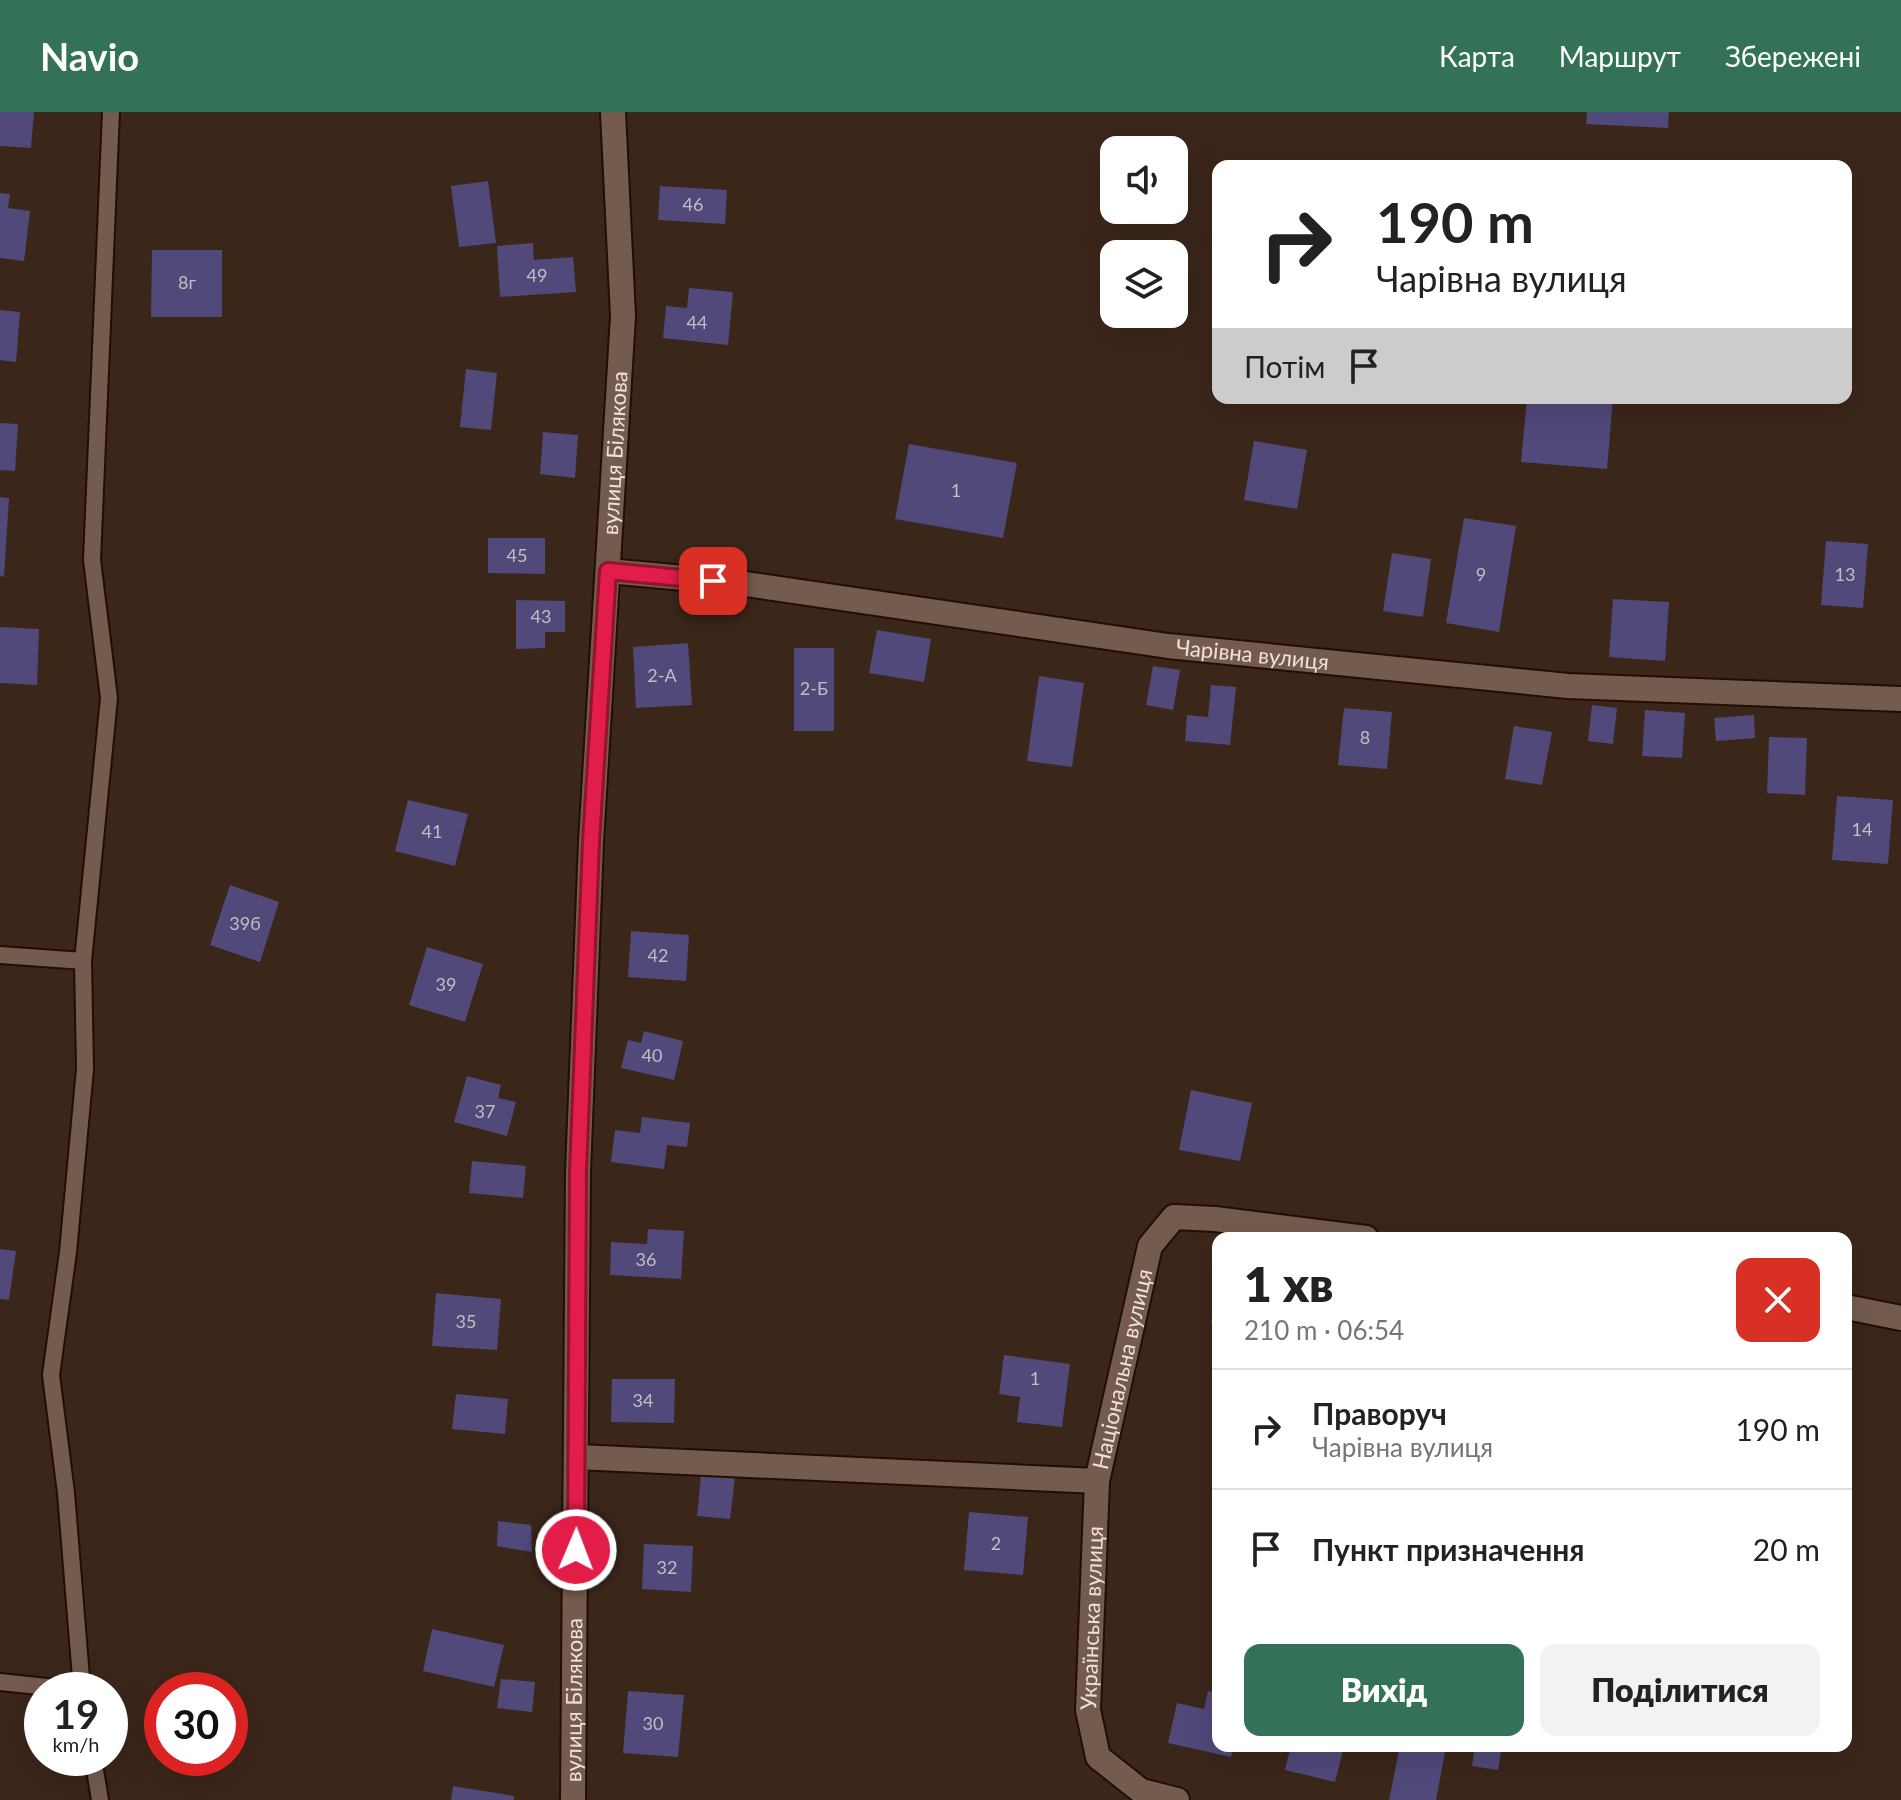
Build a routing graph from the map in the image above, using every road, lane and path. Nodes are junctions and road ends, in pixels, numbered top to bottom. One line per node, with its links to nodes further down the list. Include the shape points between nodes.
1 (111, 112): 6 (lane, via 92,560 109,698)
2 (613, 112): 3 (street, вулиця Білякова, via 623,316)
3 (608, 571): 4 (street, Чарівна вулиця, via 739,583 1168,646 1538,683); 10 (street, вулиця Білякова, via 578,1172)
4 (1901, 699)
5 (0, 955): 6 (lane)
6 (83, 961): 12 (lane, via 85,1069 51,1375)
7 (1318, 1232): 11 (street, Національна вулиця, via 1174,1217 1150,1246)
8 (1852, 1308): 9 (street)
9 (1901, 1318)
10 (577, 1457): 11 (street); 17 (street, вулиця Білякова)
11 (1097, 1481): 18 (street, Українська вулиця, via 1088,1710 1098,1757 1141,1791)
12 (81, 1672)
13 (0, 1682): 14 (lane)
14 (24, 1685)
15 (96, 1776): 16 (lane)
16 (100, 1800)
17 (573, 1800)
18 (1177, 1800)

